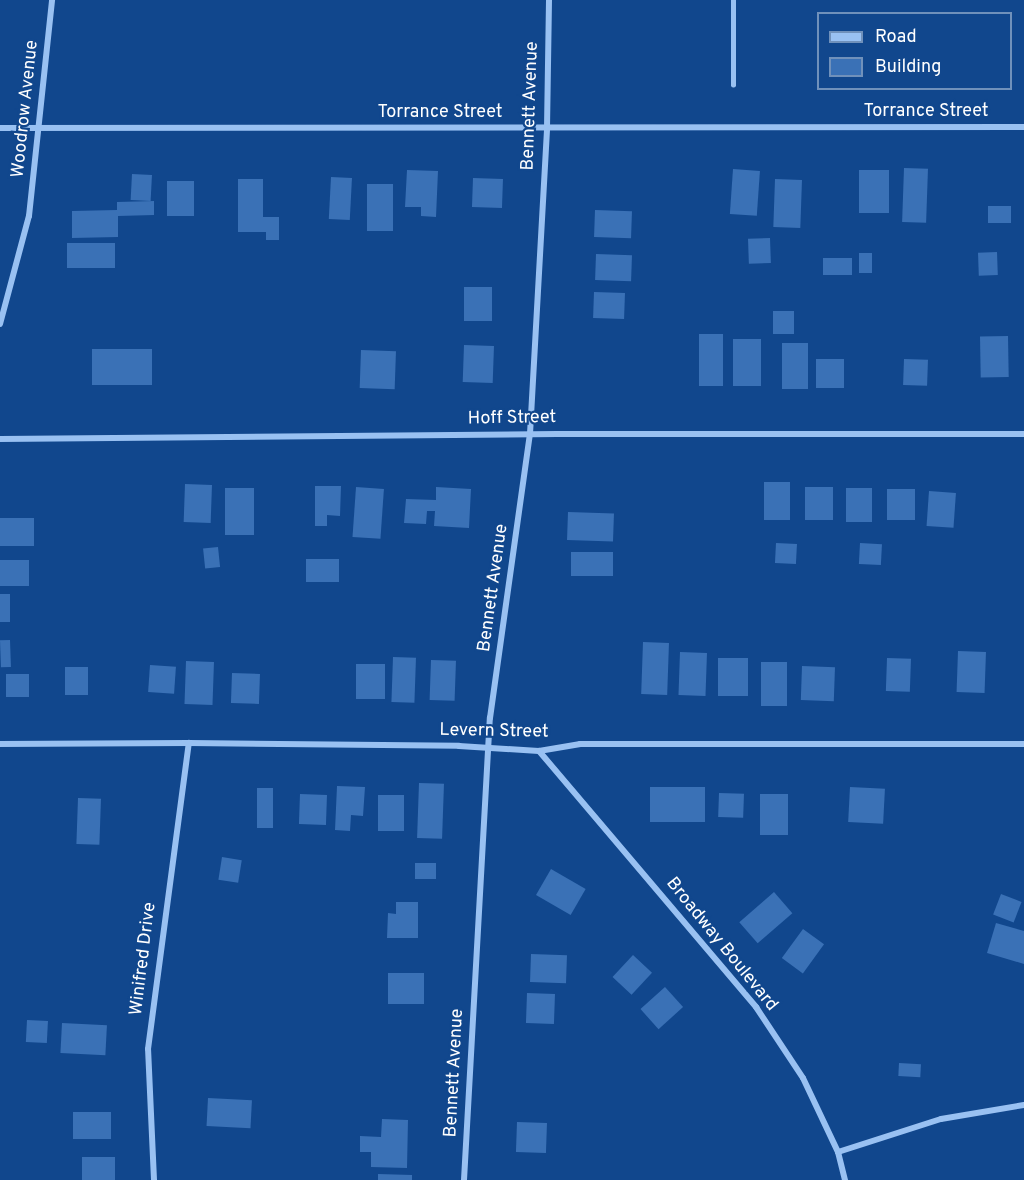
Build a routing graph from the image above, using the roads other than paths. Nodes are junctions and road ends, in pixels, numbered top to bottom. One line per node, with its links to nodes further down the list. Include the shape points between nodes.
1 (51, 0): 7 (street, Woodrow Avenue)
2 (549, 0): 8 (street, Bennett Avenue)
3 (733, 0): 4 (lane)
4 (733, 85)
5 (1024, 127): 8 (street, Torrance Street)
6 (0, 128): 7 (street, Torrance Street)
7 (40, 128): 8 (street, Torrance Street); 9 (street, Woodrow Avenue, via 29,216)
8 (547, 128): 10 (street, Bennett Avenue)
9 (0, 324)
10 (530, 434): 11 (street, Hoff Street); 12 (street, Hoff Street); 16 (street, Bennett Avenue)
11 (1024, 434)
12 (0, 439)
13 (189, 743): 14 (street, Levern Street); 16 (street, Levern Street); 20 (street, Winifred Drive, via 148,1049)
14 (0, 744)
15 (1024, 744): 17 (street, Levern Street, via 580,744)
16 (488, 747): 17 (street, Levern Street); 21 (street, Bennett Avenue)
17 (539, 751): 19 (street, Broadway Boulevard, via 756,1007 803,1078)
18 (1024, 1105): 19 (street, via 941,1119)
19 (838, 1152): 22 (street, Broadway Boulevard)
20 (154, 1180)
21 (464, 1180)
22 (845, 1180)

